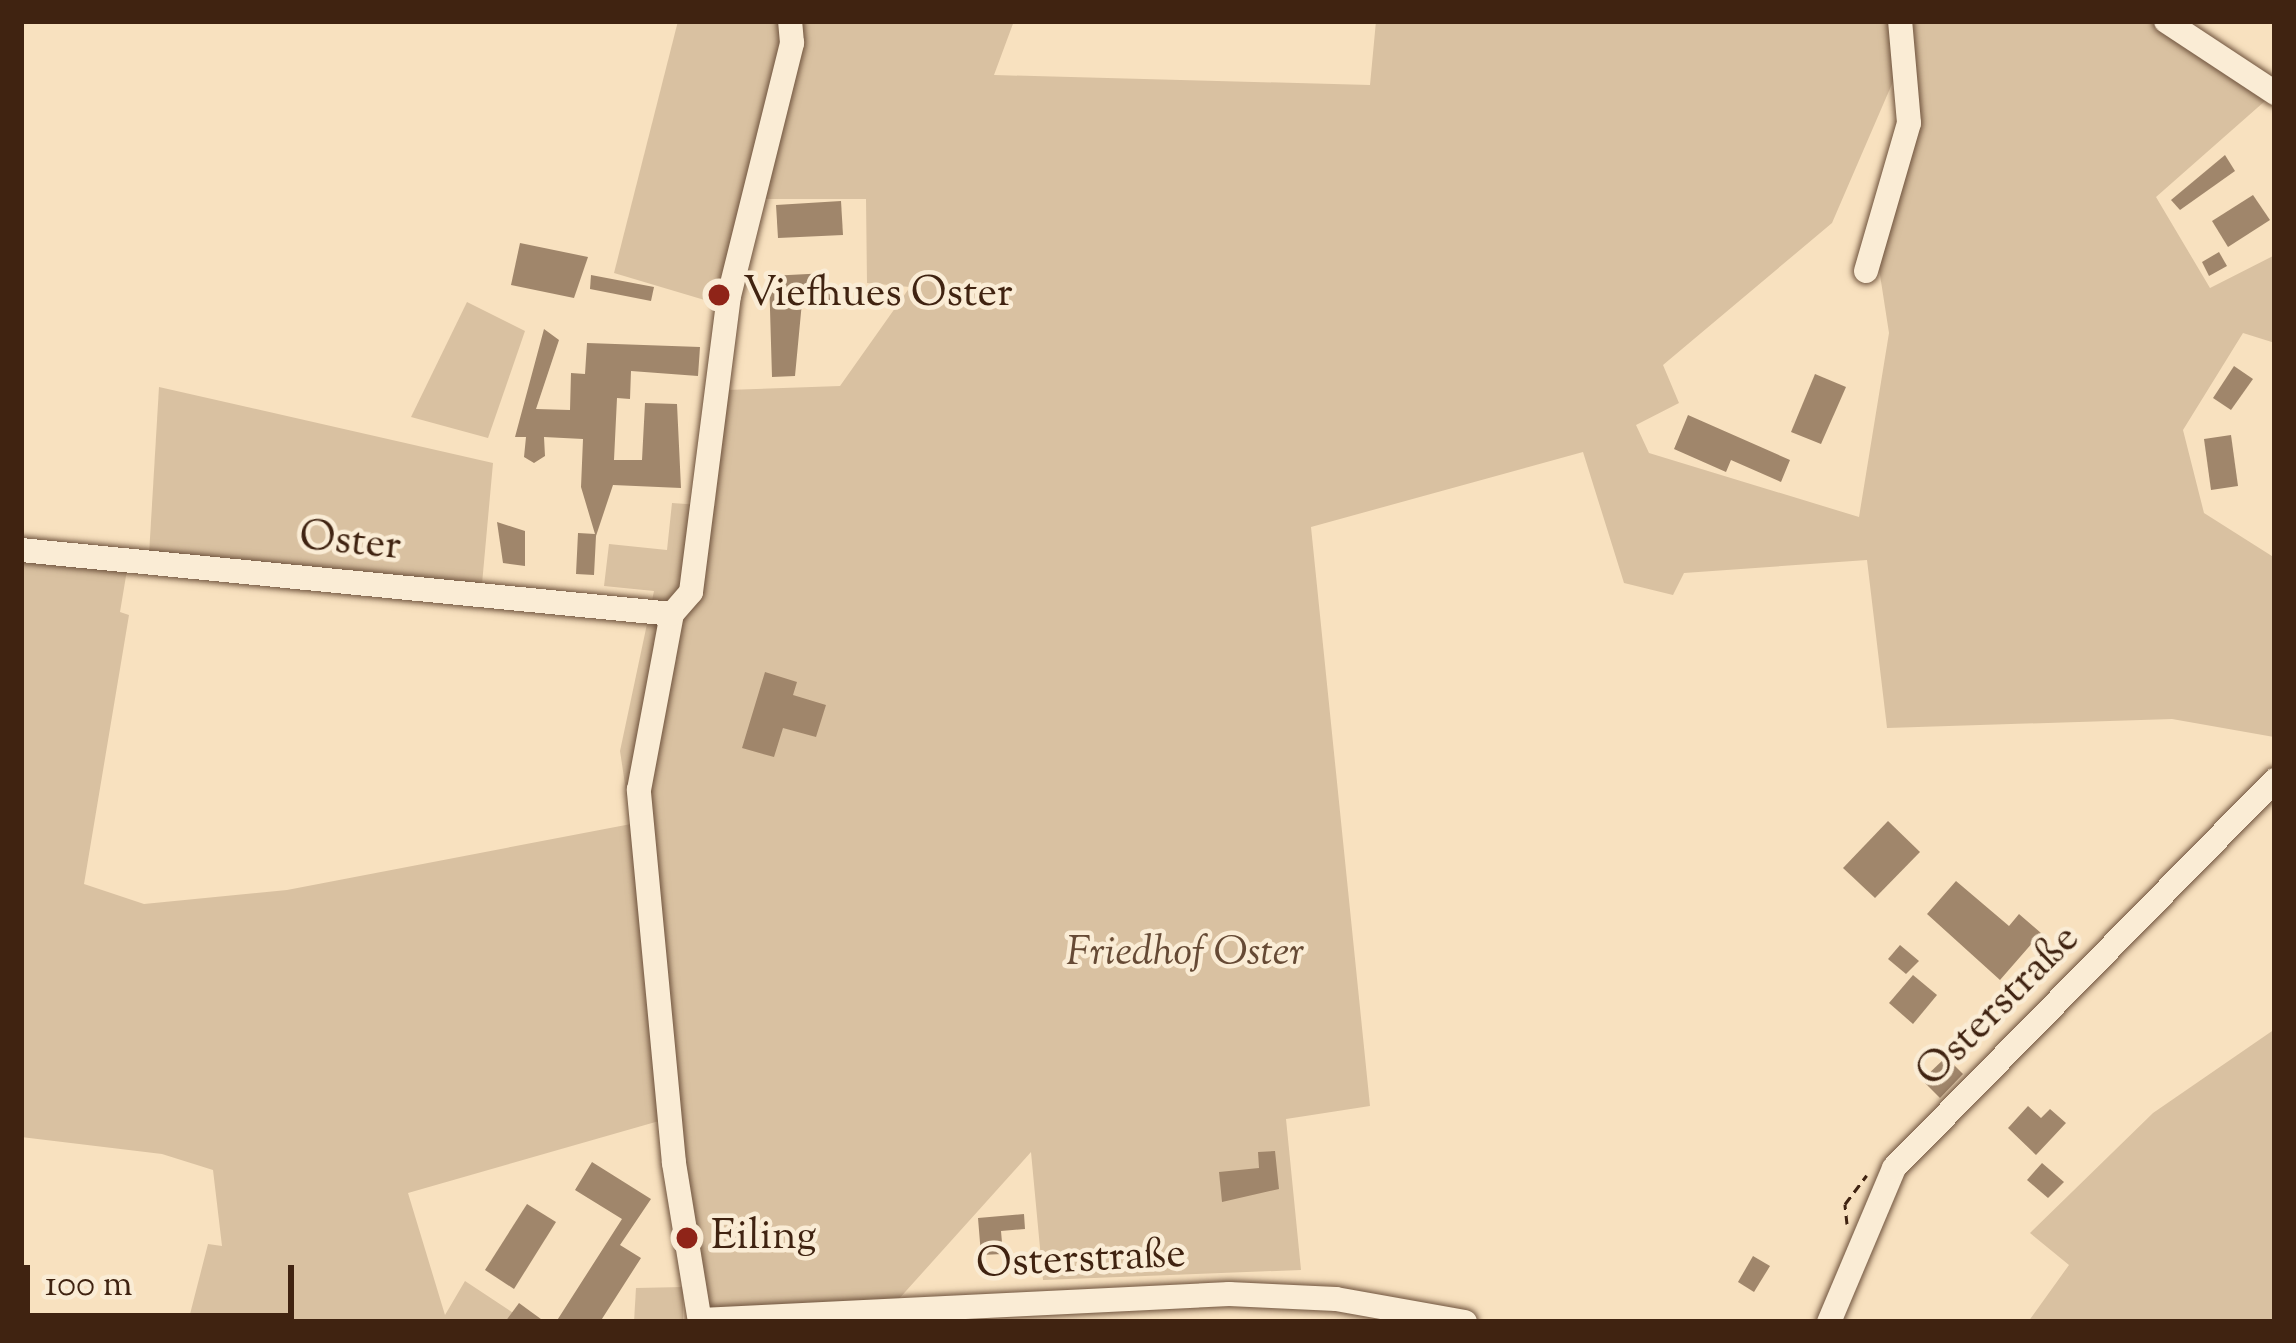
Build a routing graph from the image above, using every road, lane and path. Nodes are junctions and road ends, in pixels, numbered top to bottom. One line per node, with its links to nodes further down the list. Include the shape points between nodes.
1 (790, 21): 7 (street, via 792,43 729,296 692,592)
2 (1900, 21): 5 (street, via 1909,123)
3 (2166, 21): 4 (street)
4 (2275, 93)
5 (1866, 271)
6 (21, 550): 7 (street, Oster)
7 (672, 614): 9 (street, via 639,790 674,1163)
8 (2275, 780): 11 (street, Osterstraße, via 1894,1168)
9 (700, 1321): 10 (street, Osterstraße, via 1229,1294 1336,1299)
10 (1466, 1322)
11 (1829, 1322)

